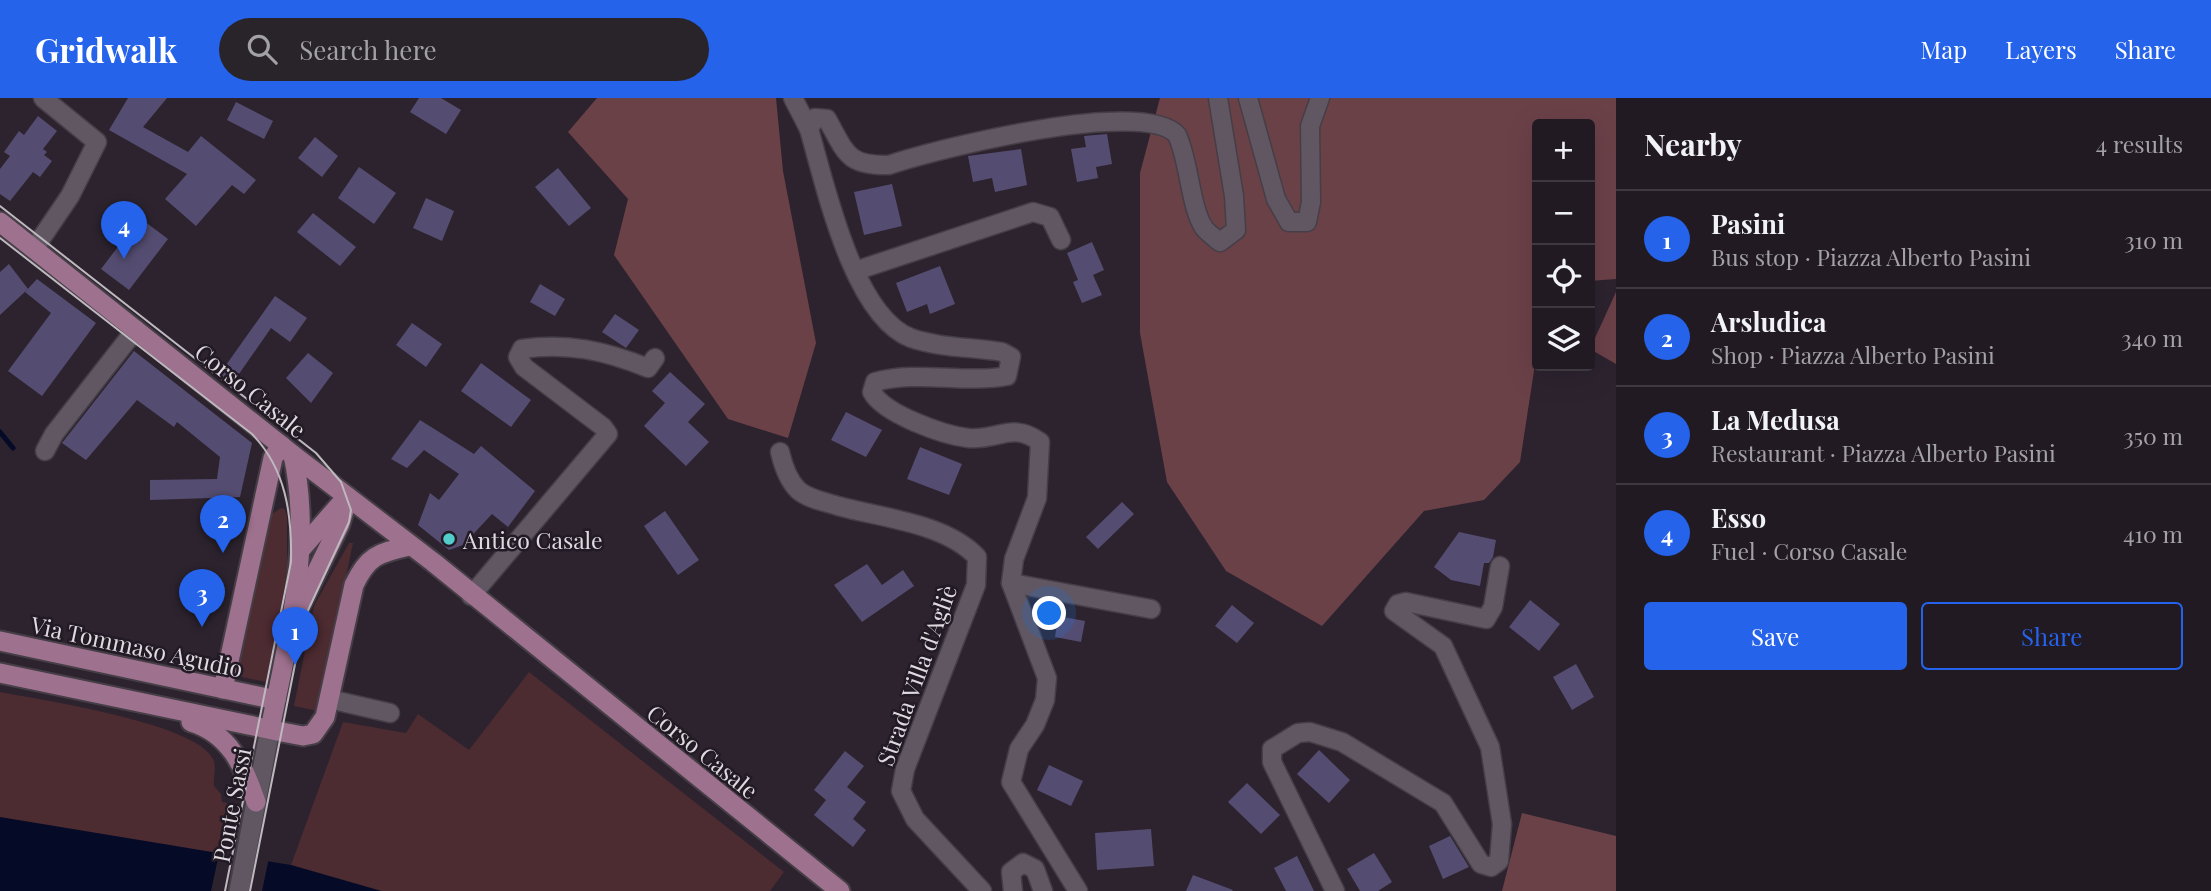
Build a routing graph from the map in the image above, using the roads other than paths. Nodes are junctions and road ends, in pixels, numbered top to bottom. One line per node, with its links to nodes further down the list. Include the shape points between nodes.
1 (43, 98): 9 (street, via 97,142 70,196)
2 (793, 98): 6 (street)
3 (1218, 98): 6 (street, via 1236,230 1220,242 1203,227 1177,134 1158,114 1138,108 1037,116 889,165 863,165 848,156 827,119 815,118)
4 (1248, 98): 5 (street, via 1276,199 1289,222 1307,222 1310,126)
5 (1320, 98)
6 (809, 130): 10 (street, via 837,228)
7 (0, 222): 9 (main road, Corso Casale)
8 (1061, 240): 10 (street, via 1050,217 1033,212)
9 (34, 249): 11 (main road, Corso Casale)
10 (855, 271): 20 (street, via 877,310 911,338 1011,357 1007,376 984,380 891,377 875,382 872,392 877,402 924,426 968,438 1016,430 1040,442 1037,499 1014,559)
11 (136, 329): 13 (main road, Corso Casale); 14 (street)
12 (655, 358): 21 (street, via 648,368 610,352 550,344 522,349 519,357 524,367 608,434)
13 (287, 450): 16 (main road, Corso Casale); 18 (main road, via 300,501); 26 (main road, via 273,458)
14 (45, 451)
15 (780, 452): 35 (street, Strada Villa d'Agliè, via 784,469 799,491 918,526 965,544 977,557 976,585 901,791 915,820)
16 (348, 497): 17 (main road, Corso Casale); 18 (main road); 23 (main road, via 340,524)
17 (410, 545): 21 (main road, Corso Casale); 28 (main road, via 386,551 363,565 354,584)
18 (301, 548): 23 (main road)
19 (1500, 566): 39 (street, via 1493,607 1486,618 1406,602 1394,611 1443,646 1490,747 1502,824 1499,861 1491,867 1481,864 1443,803 1342,742 1298,733 1272,749 1272,762)
20 (1011, 583): 22 (street); 38 (street, via 1048,678 1045,700 1018,749 1011,782)
21 (471, 596): 34 (main road, Corso Casale)
22 (1151, 609)
23 (292, 624): 29 (main road)
24 (0, 641): 26 (main road, Via Tommaso Agudio)
25 (0, 673): 27 (main road)
26 (223, 689): 29 (main road, Via Tommaso Agudio)
27 (93, 692): 31 (main road); 32 (main road, via 137,710 208,728 229,745 248,778)
28 (329, 699): 30 (street); 31 (main road, via 321,727 313,734)
29 (276, 700): 31 (main road)
30 (390, 713)
31 (270, 729): 32 (main road, Ponte Sassi)
32 (256, 804): 33 (main road, Ponte Sassi)
33 (239, 891)
34 (840, 891)
35 (982, 891)
36 (1013, 891): 37 (street, via 1012,872 1023,863 1035,869)
37 (1043, 891)
38 (1078, 891)
39 (1335, 891)

